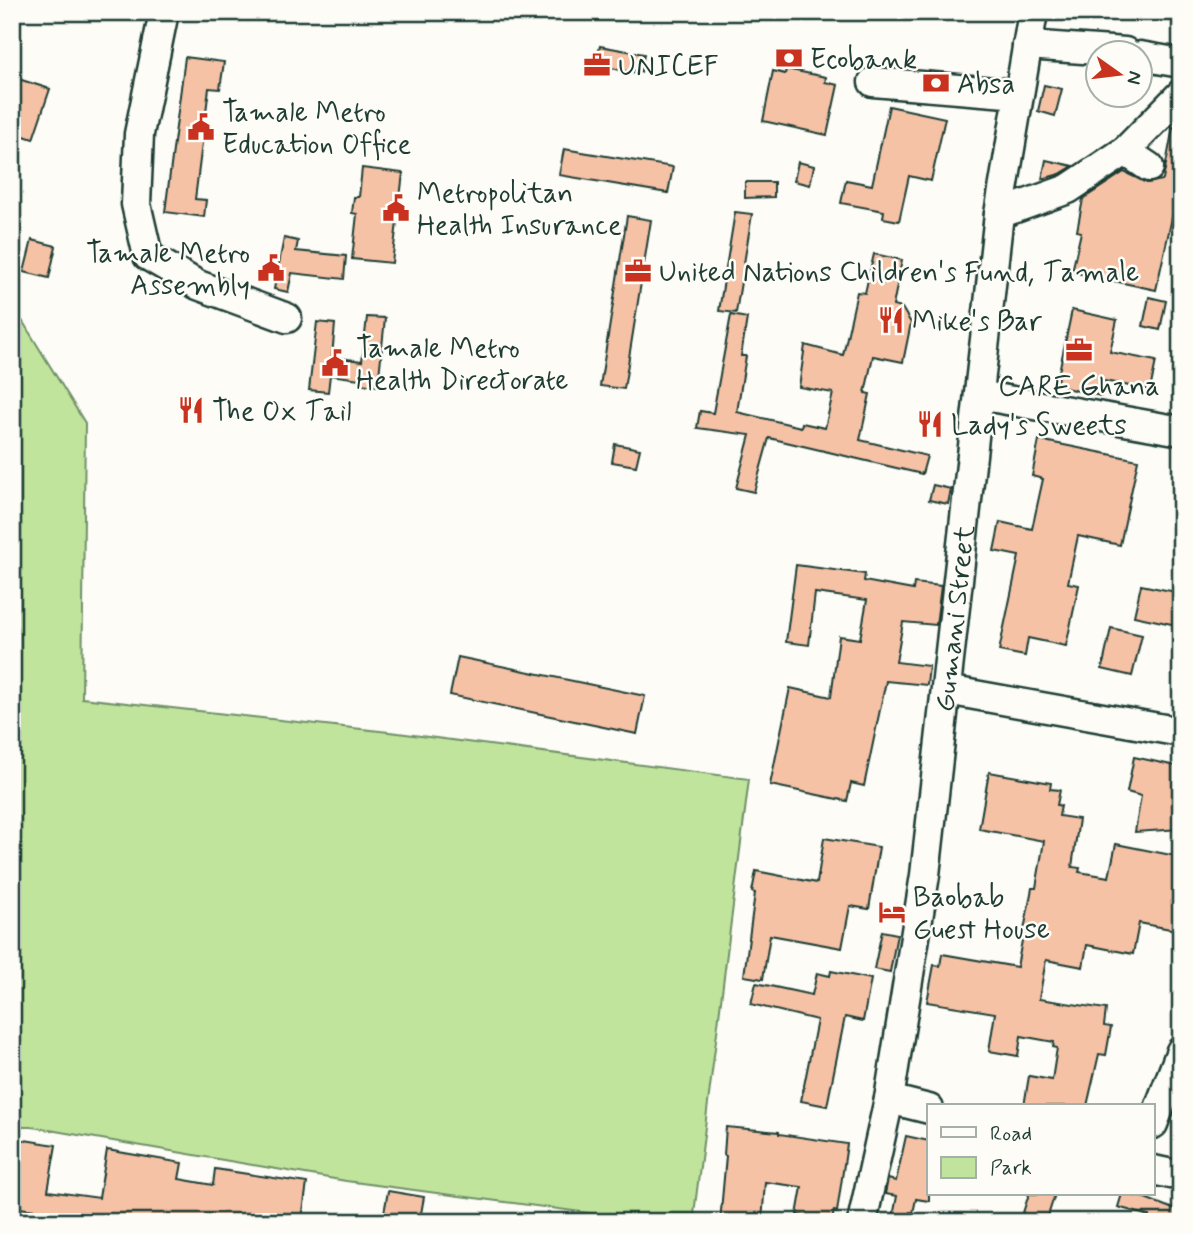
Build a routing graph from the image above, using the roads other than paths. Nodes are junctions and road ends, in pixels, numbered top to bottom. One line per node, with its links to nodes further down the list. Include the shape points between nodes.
1 (164, 12): 13 (street, via 139,134 136,204 148,256 198,285)
2 (1033, 12): 3 (street, Gumani Street)
3 (1027, 45): 4 (street); 8 (street, Gumani Street)
4 (1084, 49)
5 (1154, 58): 6 (street)
6 (1181, 63)
7 (873, 82): 8 (street)
8 (1019, 94): 12 (street, Gumani Street)
9 (1181, 94): 10 (street)
10 (1125, 151): 11 (street); 12 (street, via 1068,189)
11 (1149, 167)
12 (999, 214): 14 (street, Gumani Street)
13 (287, 318)
14 (979, 395): 15 (street); 16 (street, Gumani Street)
15 (1181, 431)
16 (947, 690): 17 (street); 19 (street, Gumani Street, via 925,875)
17 (1181, 732)
18 (1181, 1051): 21 (street)
19 (889, 1099): 20 (street); 24 (street, Gumani Street)
20 (927, 1108)
21 (1154, 1121)
22 (1154, 1170): 23 (street)
23 (1181, 1176)
24 (862, 1222)

